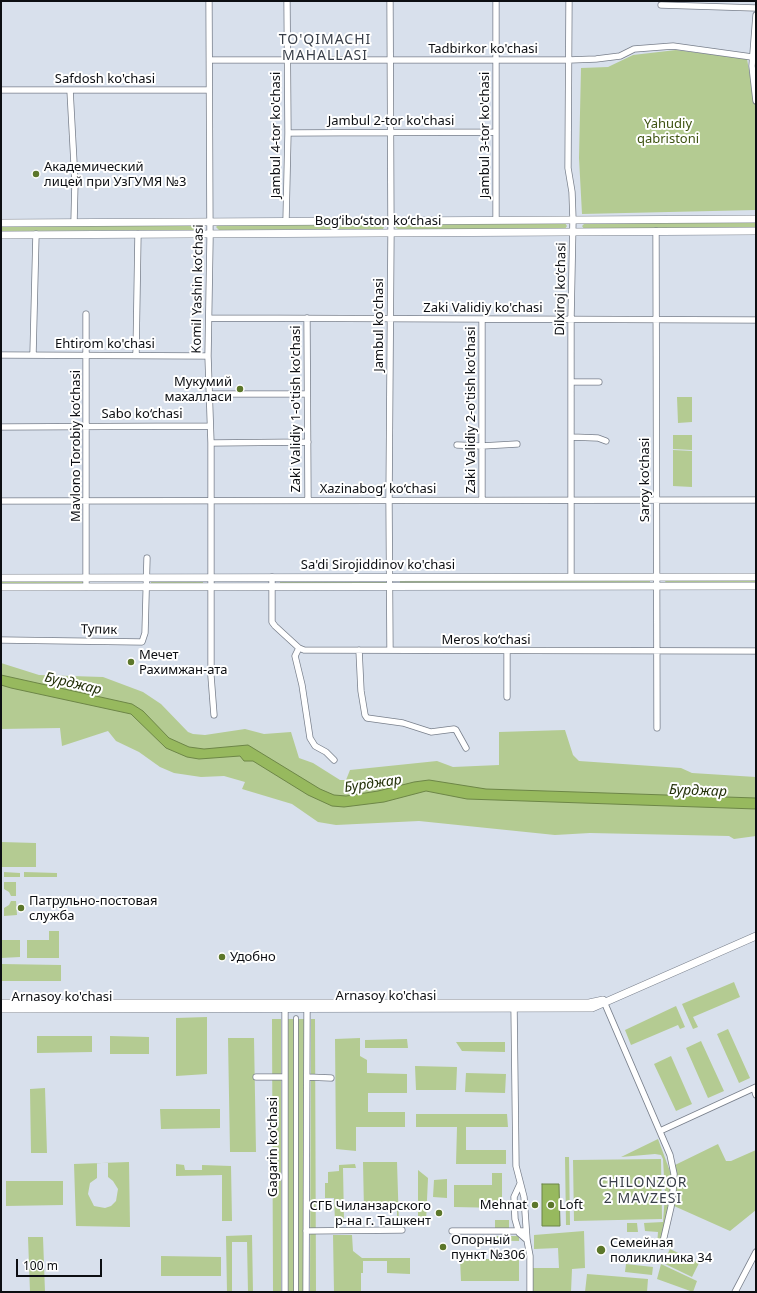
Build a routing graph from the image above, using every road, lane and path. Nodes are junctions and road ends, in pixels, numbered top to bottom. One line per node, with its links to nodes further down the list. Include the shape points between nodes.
1 (209, 1): 13 (street, Komil Yashin koʻchasi)
2 (287, 1): 10 (street, Jambul 4-tor ko'chasi)
3 (390, 1): 11 (street, Jambul ko'chasi)
4 (496, 1): 12 (street, Jambul 3-tor ko'chasi)
5 (570, 1): 14 (street, Dilxiroj ko‘chasi)
6 (661, 5): 7 (street)
7 (756, 8)
8 (756, 15): 9 (street)
9 (752, 57): 14 (street, Tadbirkor ko'chasi, via 685,46 667,46 634,49 620,56); 18 (street)
10 (287, 59): 11 (street, Tadbirkor ko'chasi); 13 (street, Tadbirkor ko'chasi); 21 (street, Jambul 4-tor ko'chasi)
11 (391, 59): 12 (street, Tadbirkor ko'chasi); 19 (street, Jambul ko'chasi)
12 (495, 59): 14 (street, Tadbirkor ko'chasi); 20 (street, Jambul 3-tor ko'chasi)
13 (210, 60): 17 (street, Komil Yashin koʻchasi)
14 (569, 60): 24 (street, Dilxiroj ko‘chasi, via 568,168)
15 (1, 90): 16 (street, Safdosh ko'chasi)
16 (70, 90): 17 (street, Safdosh ko'chasi); 28 (street, via 75,182)
17 (209, 90): 29 (street, Komil Yashin koʻchasi)
18 (756, 101)
19 (390, 132): 20 (street, Jambul 2-tor ko'chasi); 21 (street, Jambul 2-tor ko'chasi); 26 (street, Jambul ko'chasi)
20 (495, 132): 23 (street, Jambul 3-tor ko'chasi)
21 (288, 133): 25 (street, Jambul 4-tor ko'chasi)
22 (756, 219): 24 (street, Bogʻiboʻston koʻchasi)
23 (496, 220): 24 (street, Bogʻiboʻston koʻchasi); 26 (street, Bogʻiboʻston koʻchasi)
24 (573, 220): 33 (street, Dilxiroj ko‘chasi)
25 (286, 221): 26 (street, Bogʻiboʻston koʻchasi); 29 (street, Bogʻiboʻston koʻchasi)
26 (391, 221): 34 (street, Jambul ko'chasi)
27 (27, 222): 28 (street, Bogʻiboʻston koʻchasi); 30 (street, Bogʻiboʻston koʻchasi); 35 (street)
28 (74, 222): 29 (street, Bogʻiboʻston koʻchasi)
29 (210, 222): 38 (street, Komil Yashin koʻchasi)
30 (1, 223)
31 (756, 230): 32 (street, Bogʻiboʻston koʻchasi)
32 (656, 231): 33 (street, Bogʻiboʻston koʻchasi); 46 (street, Saroy ko‘chasi)
33 (573, 232): 34 (street, Bogʻiboʻston koʻchasi); 43 (street, Dilxiroj ko‘chasi)
34 (391, 233): 38 (street, Bogʻiboʻston koʻchasi); 44 (street, Jambul ko'chasi)
35 (27, 234): 36 (street, Bogʻiboʻston koʻchasi); 39 (street, Bogʻiboʻston koʻchasi)
36 (36, 234): 37 (street, Bogʻiboʻston koʻchasi); 48 (street)
37 (138, 234): 38 (street, Bogʻiboʻston koʻchasi); 51 (street)
38 (210, 234): 41 (street, Komil Yashin koʻchasi)
39 (1, 235)
40 (86, 314): 49 (street, Mavlono Torobiy ko‘chasi)
41 (209, 318): 42 (street, Zaki Validiy ko'chasi); 52 (street, Komil Yashin koʻchasi)
42 (307, 318): 44 (street, Zaki Validiy ko'chasi); 56 (street, Zaki Validiy 1-o'tish ko'chasi)
43 (571, 318): 45 (street, Zaki Validiy ko'chasi); 46 (street, Zaki Validiy ko'chasi); 53 (street, Dilxiroj ko‘chasi)
44 (391, 319): 45 (street, Zaki Validiy ko'chasi); 69 (street, Jambul ko'chasi)
45 (482, 319): 66 (street, Zaki Validiy 2-o'tish ko'chasi)
46 (656, 319): 47 (street, Zaki Validiy ko'chasi); 75 (street, Saroy ko‘chasi)
47 (756, 320)
48 (33, 354): 49 (street, Ehtirom ko'chasi); 50 (street, Ehtirom ko'chasi)
49 (87, 354): 51 (street, Ehtirom ko'chasi); 57 (street, Mavlono Torobiy ko‘chasi)
50 (1, 355)
51 (136, 355): 52 (street, Ehtirom ko'chasi)
52 (208, 356): 55 (street, Komil Yashin koʻchasi)
53 (571, 382): 54 (street); 60 (street, Dilxiroj ko‘chasi)
54 (599, 382)
55 (209, 394): 56 (street); 59 (street, Komil Yashin koʻchasi)
56 (307, 394): 62 (street, Zaki Validiy 1-o'tish ko'chasi)
57 (86, 425): 58 (street, Sabo ko‘chasi); 59 (street, Sabo ko‘chasi); 73 (street, Mavlono Torobiy ko‘chasi)
58 (1, 426)
59 (210, 426): 63 (street, Komil Yashin koʻchasi)
60 (572, 437): 61 (street, via 598,438); 74 (street, Dilxiroj ko‘chasi)
61 (606, 441)
62 (308, 442): 63 (street); 68 (street, Zaki Validiy 1-o'tish ko'chasi)
63 (211, 443): 67 (street, Komil Yashin koʻchasi)
64 (517, 444): 66 (street)
65 (457, 445): 66 (street)
66 (482, 446): 70 (street, Zaki Validiy 2-o'tish ko'chasi)
67 (210, 500): 68 (street, Xazinabog‘ ko‘chasi); 73 (street, Xazinabog‘ ko‘chasi); 78 (street, Komil Yashin koʻchasi)
68 (308, 500): 69 (street, Xazinabog‘ ko‘chasi)
69 (389, 500): 70 (street, Xazinabog‘ ko‘chasi); 80 (street, Jambul ko'chasi)
70 (482, 500): 74 (street, Xazinabog‘ ko‘chasi)
71 (756, 500): 75 (street, Xazinabog‘ ko‘chasi)
72 (1, 501): 73 (street, Xazinabog‘ ko‘chasi)
73 (87, 501): 85 (street, Mavlono Torobiy ko‘chasi)
74 (571, 501): 75 (street, Xazinabog‘ ko‘chasi); 81 (street, Dilxiroj ko‘chasi)
75 (656, 502): 82 (street, Saroy ko‘chasi)
76 (147, 558): 77 (street)
77 (147, 577): 78 (street, Sa'di Sirojiddinov ko'chasi); 85 (street, Sa'di Sirojiddinov ko'chasi); 90 (street)
78 (211, 577): 79 (street, Sa'di Sirojiddinov ko'chasi); 91 (street, Komil Yashin koʻchasi)
79 (272, 577): 80 (street, Sa'di Sirojiddinov ko'chasi); 92 (street)
80 (390, 577): 81 (street, Sa'di Sirojiddinov ko'chasi); 93 (street, Jambul ko'chasi)
81 (571, 577): 82 (street, Sa'di Sirojiddinov ko'chasi)
82 (656, 577): 83 (street, Sa'di Sirojiddinov ko'chasi); 86 (street, Saroy ko‘chasi)
83 (756, 577)
84 (1, 578): 85 (street, Sa'di Sirojiddinov ko'chasi)
85 (86, 578): 89 (street, Mavlono Torobiy ko‘chasi)
86 (656, 586): 87 (street, Sa'di Sirojiddinov ko'chasi); 93 (street, Sa'di Sirojiddinov ko'chasi); 98 (street, Saroy ko‘chasi)
87 (756, 586)
88 (1, 587): 89 (street, Sa'di Sirojiddinov ko'chasi)
89 (86, 587): 90 (street, Sa'di Sirojiddinov ko'chasi)
90 (147, 587): 91 (street, Sa'di Sirojiddinov ko'chasi); 94 (street, Тупик, via 145,633 142,642)
91 (211, 587): 92 (street, Sa'di Sirojiddinov ko'chasi); 102 (street, Komil Yashin koʻchasi, via 210,676)
92 (272, 587): 93 (street, Sa'di Sirojiddinov ko'chasi); 95 (street, via 272,622)
93 (390, 587): 97 (street, Jambul ko'chasi)
94 (1, 640)
95 (299, 648): 96 (street, Meros ko‘chasi); 105 (street, via 295,656 310,738 315,746)
96 (359, 650): 97 (street, Meros ko‘chasi); 104 (street, via 361,692 367,718 403,723 431,732 454,729)
97 (390, 650): 99 (street, Meros ko‘chasi)
98 (656, 650): 99 (street, Meros ko‘chasi); 100 (street, Meros ko‘chasi); 103 (street, Saroy ko‘chasi)
99 (507, 651): 101 (street)
100 (756, 651)
101 (507, 697)
102 (214, 715)
103 (657, 728)
104 (466, 748)
105 (334, 760)
106 (756, 931): 108 (street, Arnasoy ko'chasi)
107 (756, 936): 108 (street, Arnasoy ko'chasi)
108 (724, 948): 109 (street, Arnasoy ko'chasi)
109 (604, 1002): 113 (street, Arnasoy ko'chasi, via 592,1008); 122 (street)
110 (1, 1003): 111 (street, Arnasoy ko'chasi)
111 (285, 1006): 112 (street, Arnasoy ko'chasi); 114 (street, Arnasoy ko'chasi); 116 (street, Gagarin ko'chasi)
112 (307, 1006): 113 (street, Arnasoy ko'chasi); 118 (street)
113 (514, 1006): 123 (street, via 516,1156)
114 (1, 1009)
115 (296, 1018): 135 (street)
116 (285, 1076): 117 (street); 134 (street, Gagarin ko'chasi)
117 (256, 1077)
118 (307, 1078): 119 (street); 130 (street)
119 (331, 1078)
120 (755, 1088): 121 (street); 122 (street)
121 (756, 1094)
122 (660, 1131): 132 (street, via 670,1155 674,1179)
123 (520, 1184): 124 (street); 125 (street)
124 (514, 1197): 125 (street); 127 (street)
125 (524, 1197): 129 (street)
126 (402, 1230): 130 (street)
127 (518, 1230): 128 (street); 129 (street); 131 (street)
128 (452, 1231)
129 (526, 1231): 131 (street)
130 (306, 1232): 136 (street)
131 (527, 1240): 137 (street, via 530,1256)
132 (662, 1246)
133 (756, 1252): 138 (street)
134 (285, 1292)
135 (296, 1292)
136 (306, 1292)
137 (530, 1292)
138 (735, 1292)

